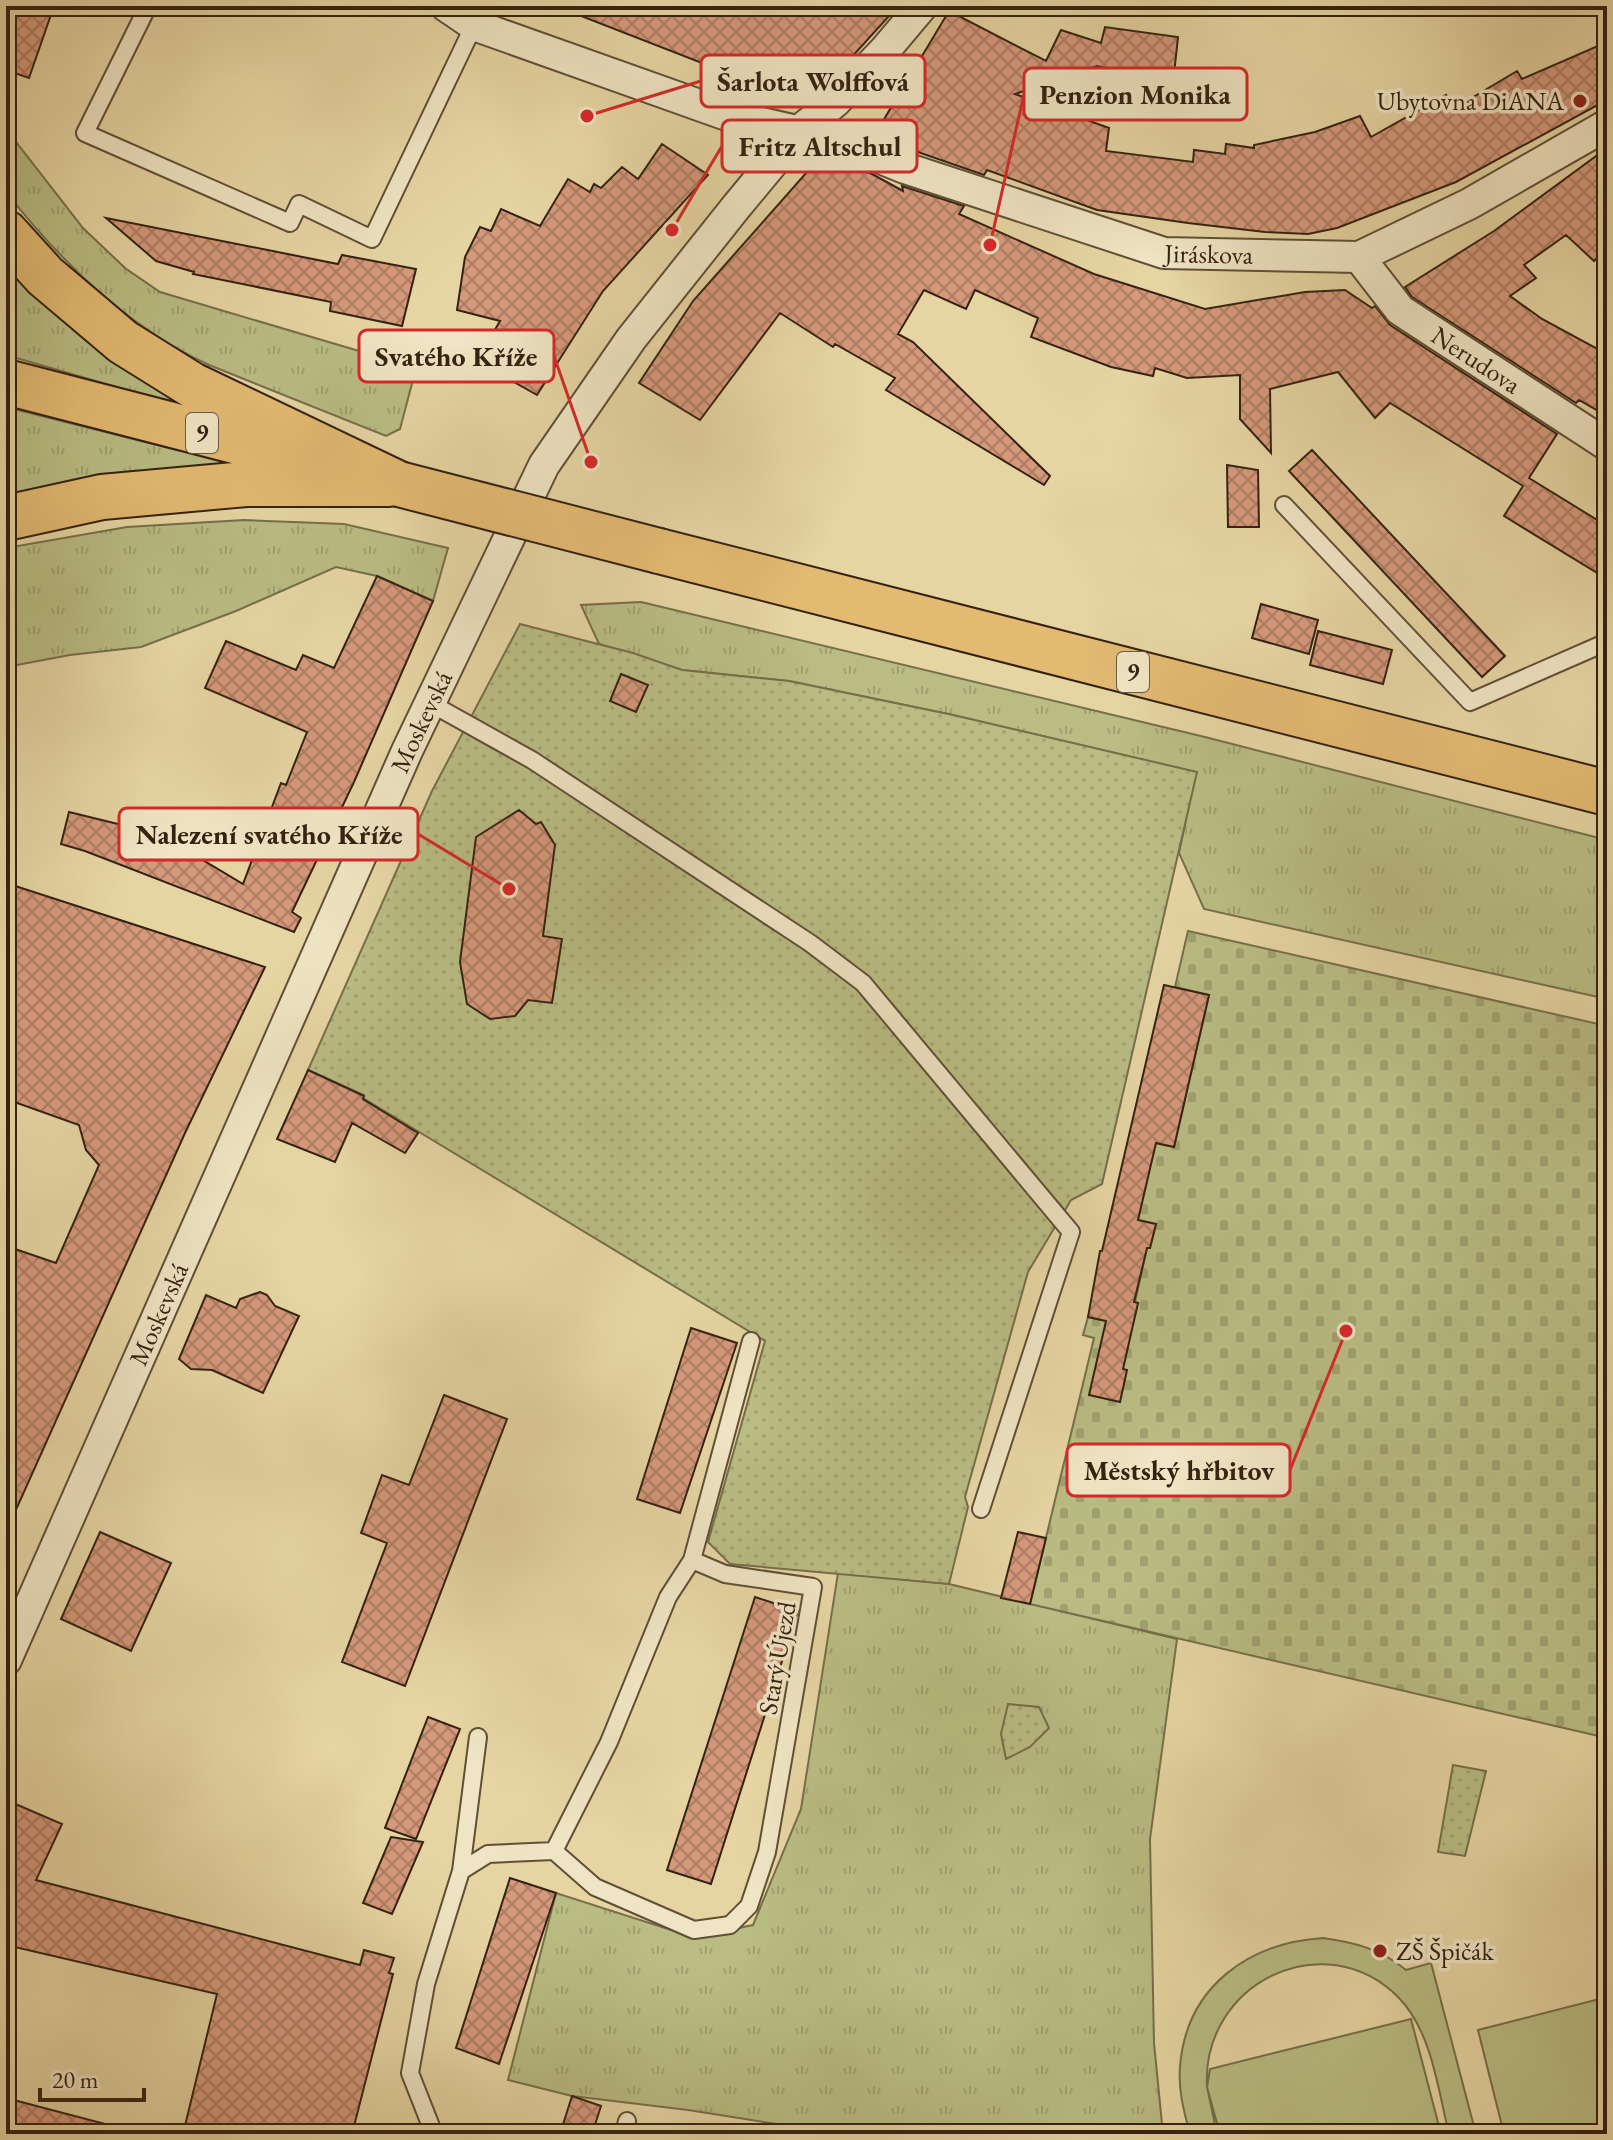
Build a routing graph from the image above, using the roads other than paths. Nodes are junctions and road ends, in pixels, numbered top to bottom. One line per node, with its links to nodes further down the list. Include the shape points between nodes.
1 (148, 6): 4 (lane, via 85,133 290,223 299,204 372,239)
2 (446, 6): 4 (street, Jiráskova)
3 (922, 6): 6 (street, Moskevská, via 835,102)
4 (474, 25): 6 (street, Jiráskova, via 727,115)
5 (1607, 125): 8 (street, Jiráskova, via 1469,204)
6 (799, 131): 8 (street, Jiráskova, via 1164,253); 15 (street, Moskevská, via 631,339 544,465)
7 (6, 233): 11 (main road, via 45,276 123,342 192,385)
8 (1359, 257): 10 (street, Nerudova, via 1400,310)
9 (6, 382): 11 (main road, 9)
10 (1607, 445)
11 (399, 484): 13 (main road, via 246,484 102,497); 16 (main road, 9, bridge)
12 (1284, 505): 14 (lane, via 1470,702)
13 (6, 518)
14 (1607, 642)
15 (430, 703): 18 (lane, via 532,760 863,983 1071,1232); 20 (street, Moskevská)
16 (1607, 793)
17 (751, 1341): 19 (lane)
18 (981, 1509)
19 (692, 1560): 22 (lane, via 668,1597 609,1742); 22 (lane, Starý Újezd, via 725,1574 813,1587 767,1852 749,1906 730,1925 694,1930 595,1887)
20 (6, 1660)
21 (478, 1737): 23 (lane)
22 (554, 1851): 23 (lane, via 488,1854)
23 (461, 1871): 24 (lane, via 426,1984 410,2073)
24 (434, 2134)

